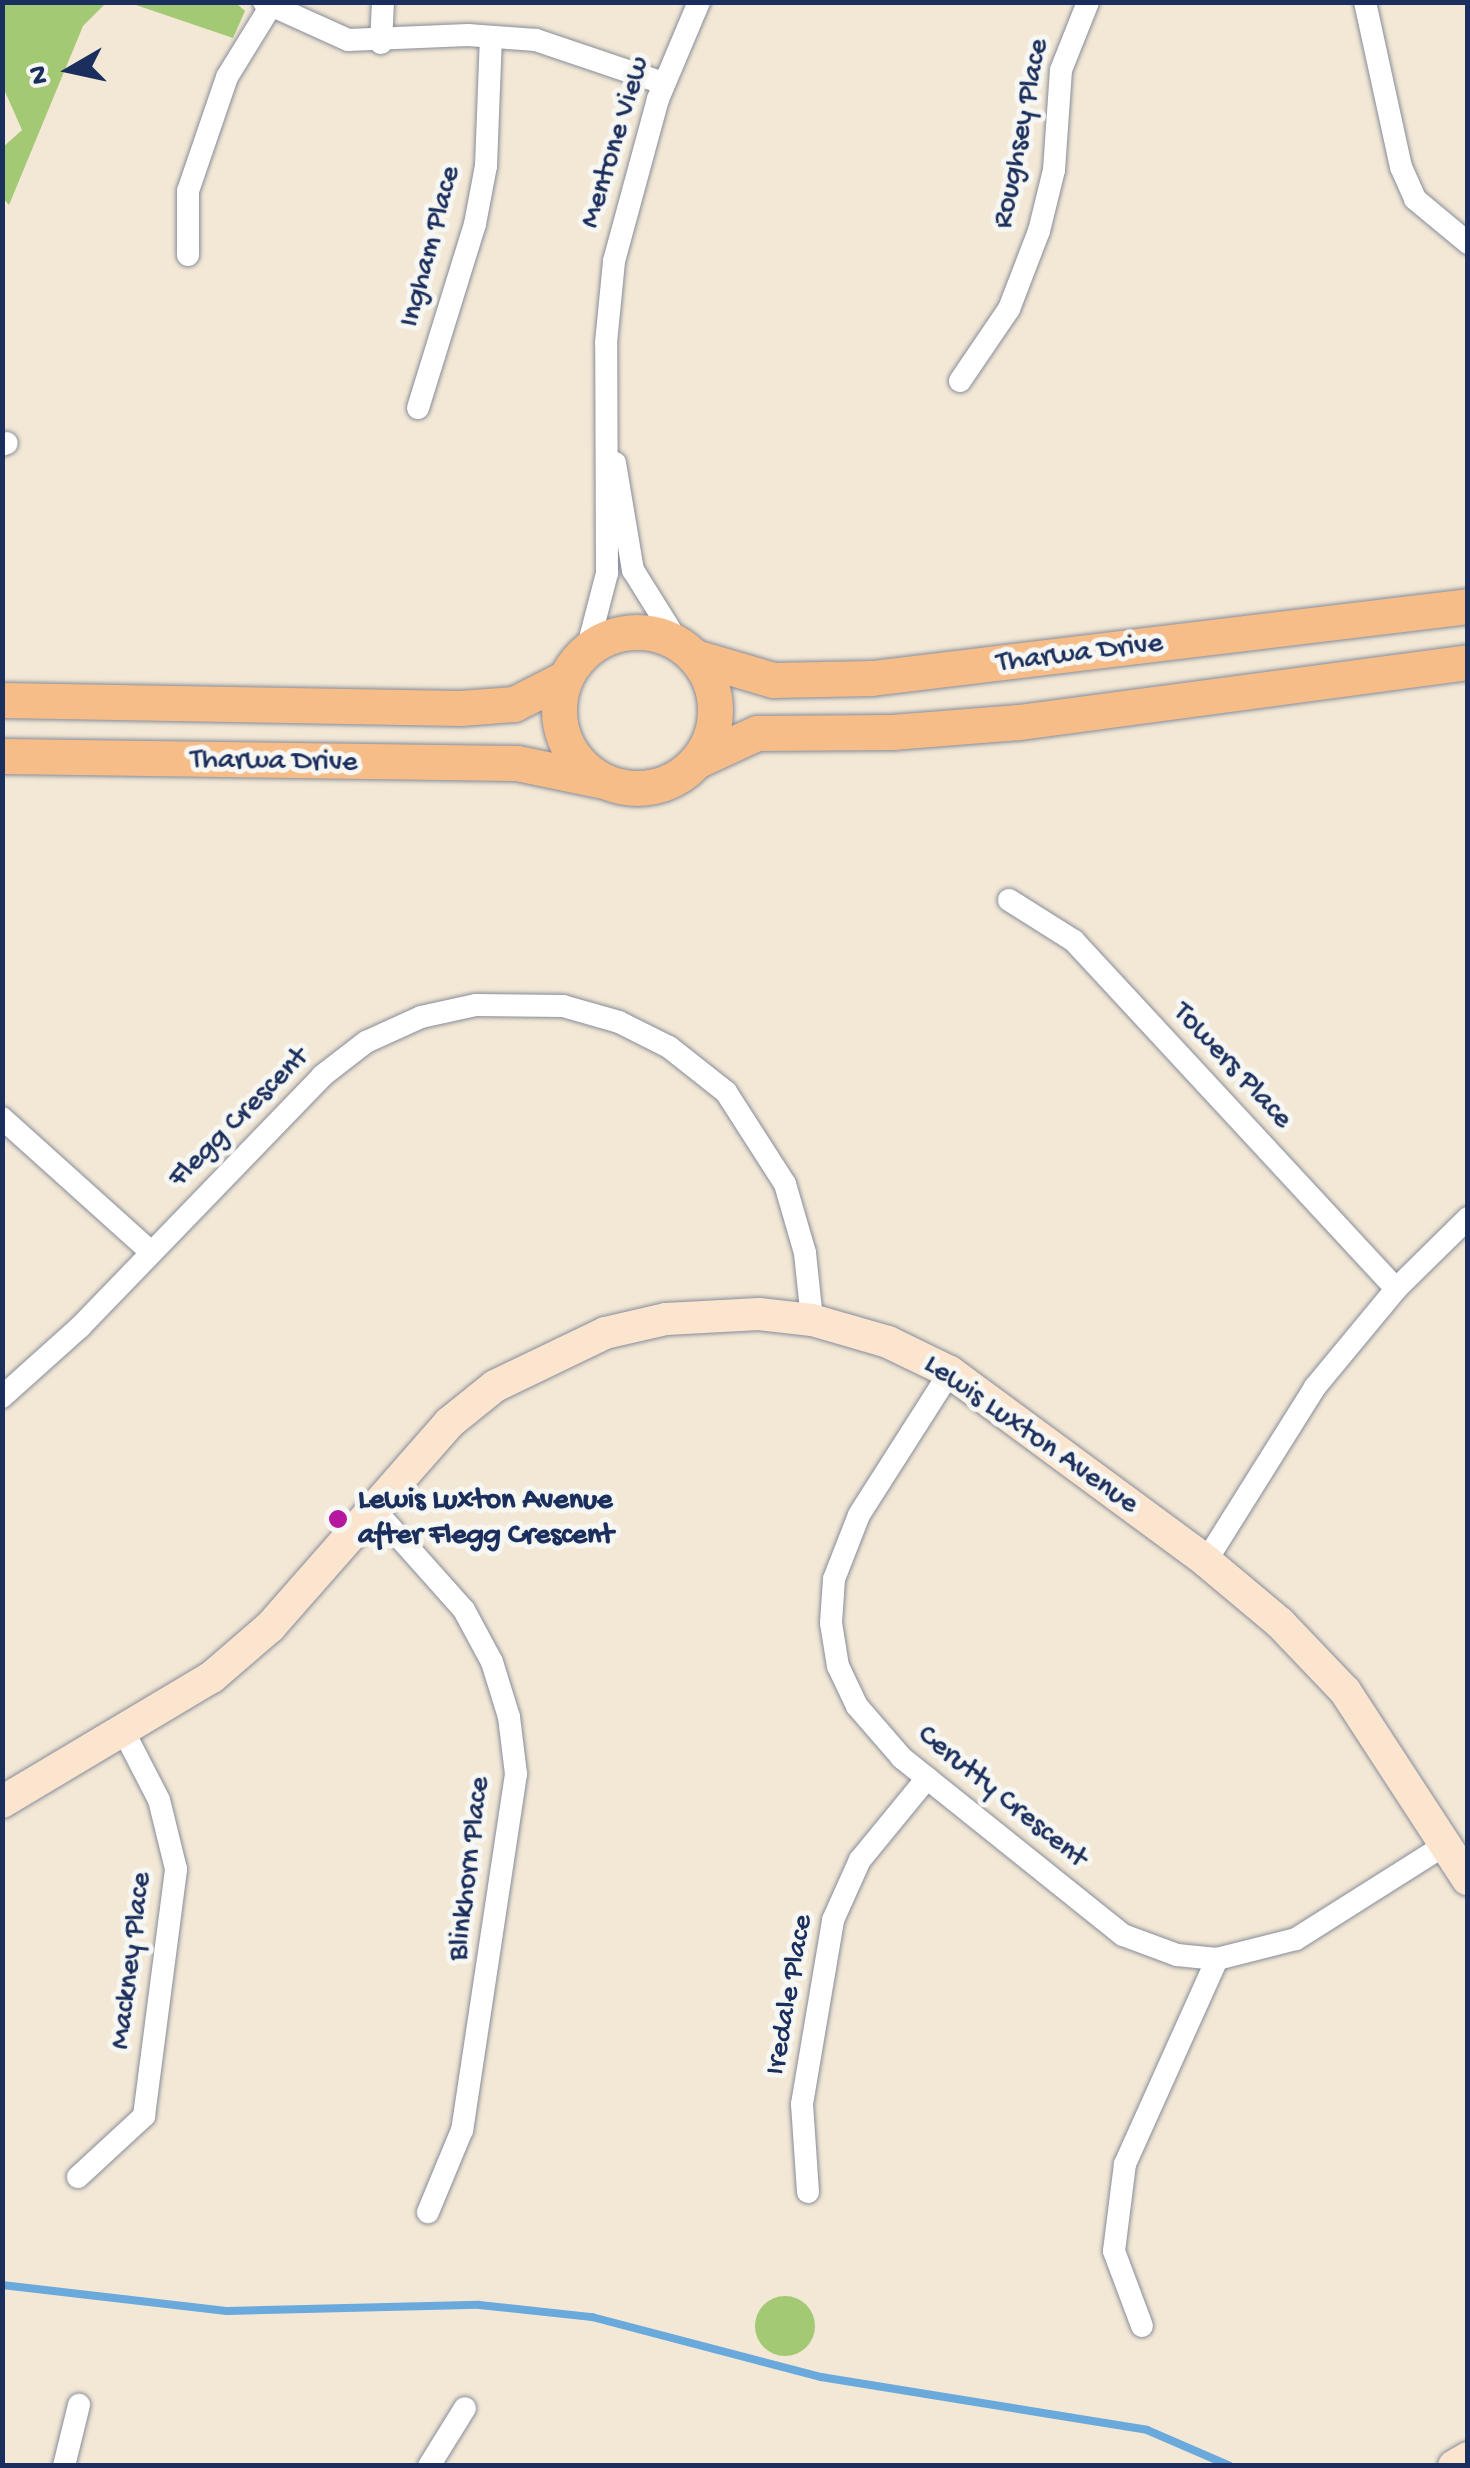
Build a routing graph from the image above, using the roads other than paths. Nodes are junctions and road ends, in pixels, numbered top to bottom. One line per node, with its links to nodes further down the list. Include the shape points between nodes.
1 (383, 2): 7 (street)
2 (698, 2): 8 (street, Mentone View)
3 (1088, 2): 11 (street, Roughsey Place, via 1060,70 1054,170 1039,231 1010,308)
4 (1364, 2): 9 (street, via 1415,198)
5 (267, 5): 7 (street, via 323,34); 10 (street, via 227,77 188,191)
6 (491, 38): 7 (street); 8 (street, via 536,40); 12 (street, Ingham Place, via 486,166 475,224)
7 (381, 43)
8 (663, 83): 13 (street, Mentone View, via 614,261 606,343)
9 (1468, 243)
10 (188, 256)
11 (960, 381)
12 (418, 408)
13 (609, 424): 15 (street, Mentone View, via 607,574); 16 (street, Mentone View, via 634,570)
14 (1468, 606): 16 (main road, Tharwa Drive, via 872,678 773,680)
15 (587, 650): 16 (main road, via 632,632); 18 (main road)
16 (687, 650): 21 (main road, via 716,708)
17 (1468, 662): 21 (main road, Tharwa Drive, via 1019,722 892,732 757,732)
18 (566, 678): 19 (main road, Tharwa Drive, via 514,704 460,708); 22 (main road, via 561,726 584,768)
19 (2, 700)
20 (2, 756): 22 (main road, Tharwa Drive, via 517,764)
21 (698, 760): 22 (main road, via 655,787)
22 (604, 781)
23 (1009, 900): 27 (street, Towers Place, via 1074,941)
24 (2, 1118): 26 (street)
25 (1468, 1218): 27 (street)
26 (151, 1252): 28 (street, Flegg Crescent, via 302,1094 366,1042 421,1017 476,1005 563,1006 619,1022 669,1047 742,1110 785,1184 805,1253); 30 (street, Flegg Crescent)
27 (1396, 1289): 32 (street, via 1286,1428)
28 (812, 1320): 29 (street, Lewis Luxton Avenue, via 888,1342); 31 (street, Lewis Luxton Avenue, via 728,1313 666,1319 548,1356 449,1422)
29 (950, 1372): 32 (street, Lewis Luxton Avenue); 34 (street, Cerutty Crescent, via 859,1515 834,1579 831,1623 838,1666 856,1706)
30 (2, 1397)
31 (374, 1509): 33 (street, Lewis Luxton Avenue, via 270,1627 212,1677); 41 (street, Blinkhorn Place, via 464,1610 492,1662 509,1717 516,1774 462,2130)
32 (1206, 1561): 36 (street, Lewis Luxton Avenue, via 1280,1623 1345,1691)
33 (124, 1732): 35 (street, Lewis Luxton Avenue); 39 (street, Mackney Place, via 160,1800 176,1868 144,2116)
34 (927, 1778): 38 (street, Cerutty Crescent, via 1123,1935 1177,1954); 40 (street, Iredale Place, via 860,1860 833,1920 802,2104)
35 (2, 1802)
36 (1448, 1843): 37 (street, Lewis Luxton Avenue); 38 (street, Cerutty Crescent, via 1296,1940)
37 (1468, 1880)
38 (1217, 1959): 42 (street, via 1126,2164 1114,2252)
39 (78, 2178)
40 (808, 2192)
41 (428, 2212)
42 (1142, 2326)
43 (79, 2405): 46 (street)
44 (465, 2408): 47 (street)
45 (1468, 2458): 48 (street)
46 (64, 2466)
47 (429, 2466)
48 (1454, 2466)

